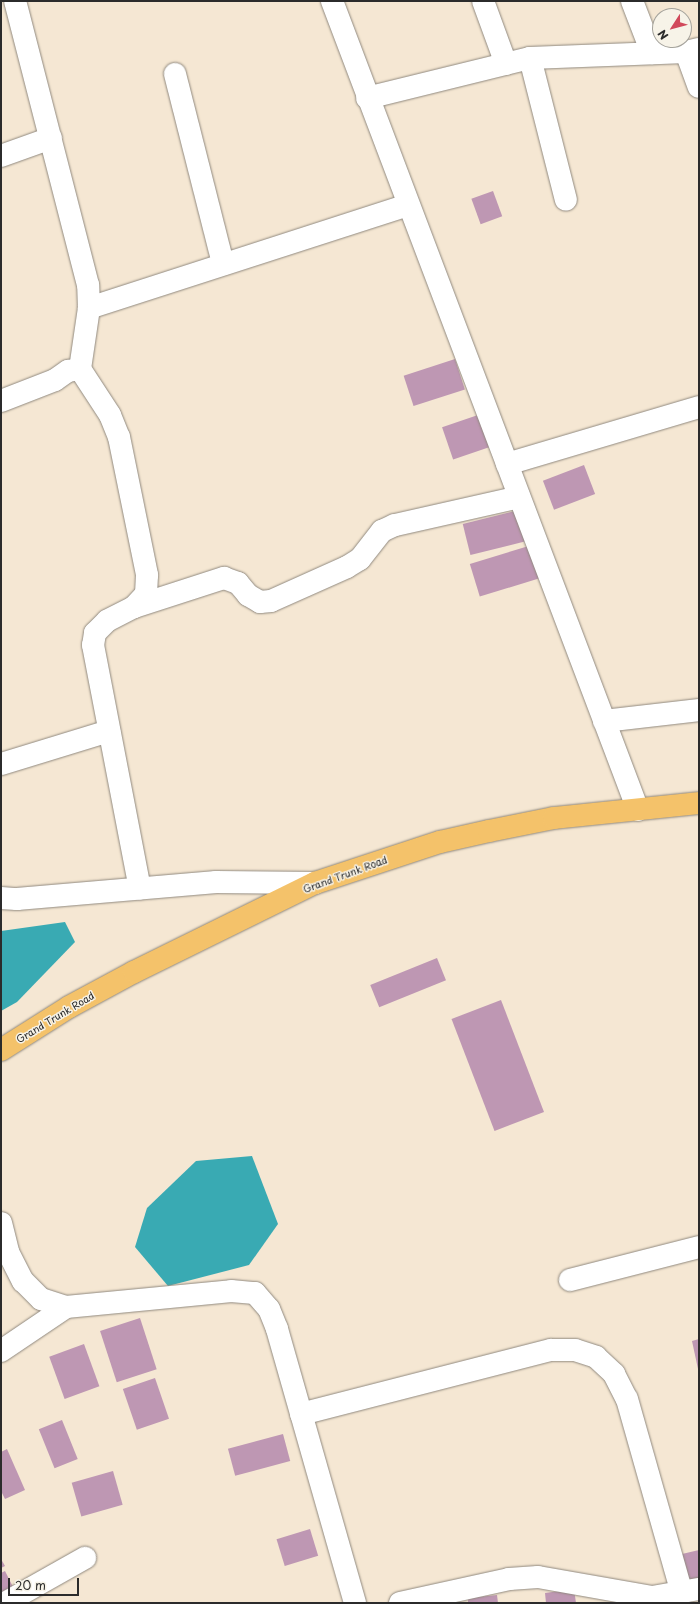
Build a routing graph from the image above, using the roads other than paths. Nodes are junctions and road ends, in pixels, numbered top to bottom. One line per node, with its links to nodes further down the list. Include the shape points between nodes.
1 (15, 1): 12 (street)
2 (332, 1): 11 (street)
3 (483, 1): 8 (street)
4 (632, 1): 6 (street)
5 (693, 50): 6 (street); 10 (street)
6 (652, 53): 7 (street)
7 (530, 58): 8 (street); 14 (street)
8 (506, 64): 11 (street)
9 (174, 74): 16 (street)
10 (699, 87)
11 (367, 98): 15 (street)
12 (51, 138): 13 (street); 17 (street, via 88,285)
13 (1, 156)
14 (566, 200)
15 (407, 205): 16 (street); 21 (street)
16 (223, 264): 17 (street)
17 (89, 308): 18 (street)
18 (80, 368): 19 (street); 23 (street, via 110,415 119,437 147,575 146,594)
19 (1, 401)
20 (699, 408): 21 (street)
21 (507, 464): 22 (street)
22 (519, 497): 23 (street, via 395,525 382,531 360,559 347,567 271,601 260,602 248,595 238,583 224,578); 25 (street)
23 (134, 608): 26 (street, via 107,621 95,632 93,645)
24 (699, 710): 25 (street)
25 (604, 721): 29 (street)
26 (109, 732): 27 (street); 31 (street)
27 (1, 764)
28 (699, 803): 29 (main road, Grand Trunk Road)
29 (638, 810): 30 (main road, Grand Trunk Road, via 554,818 489,831 433,845)
30 (314, 883): 31 (street, via 216,882); 33 (main road, Grand Trunk Road, via 134,972 69,1007)
31 (140, 888): 32 (street, via 17,899)
32 (1, 898)
33 (1, 1050)
34 (1, 1223): 37 (street, via 8,1252 23,1281 41,1298)
35 (699, 1247): 36 (street)
36 (570, 1280)
37 (66, 1307): 38 (street); 39 (street, via 231,1291 255,1293 269,1309)
38 (1, 1350)
39 (301, 1414): 41 (street, via 551,1350 575,1350 596,1357 614,1374 627,1399); 43 (street)
40 (85, 1558): 42 (street)
41 (690, 1591): 44 (street, via 652,1597 538,1577 509,1579)
42 (5, 1603)
43 (355, 1603)
44 (400, 1603)

